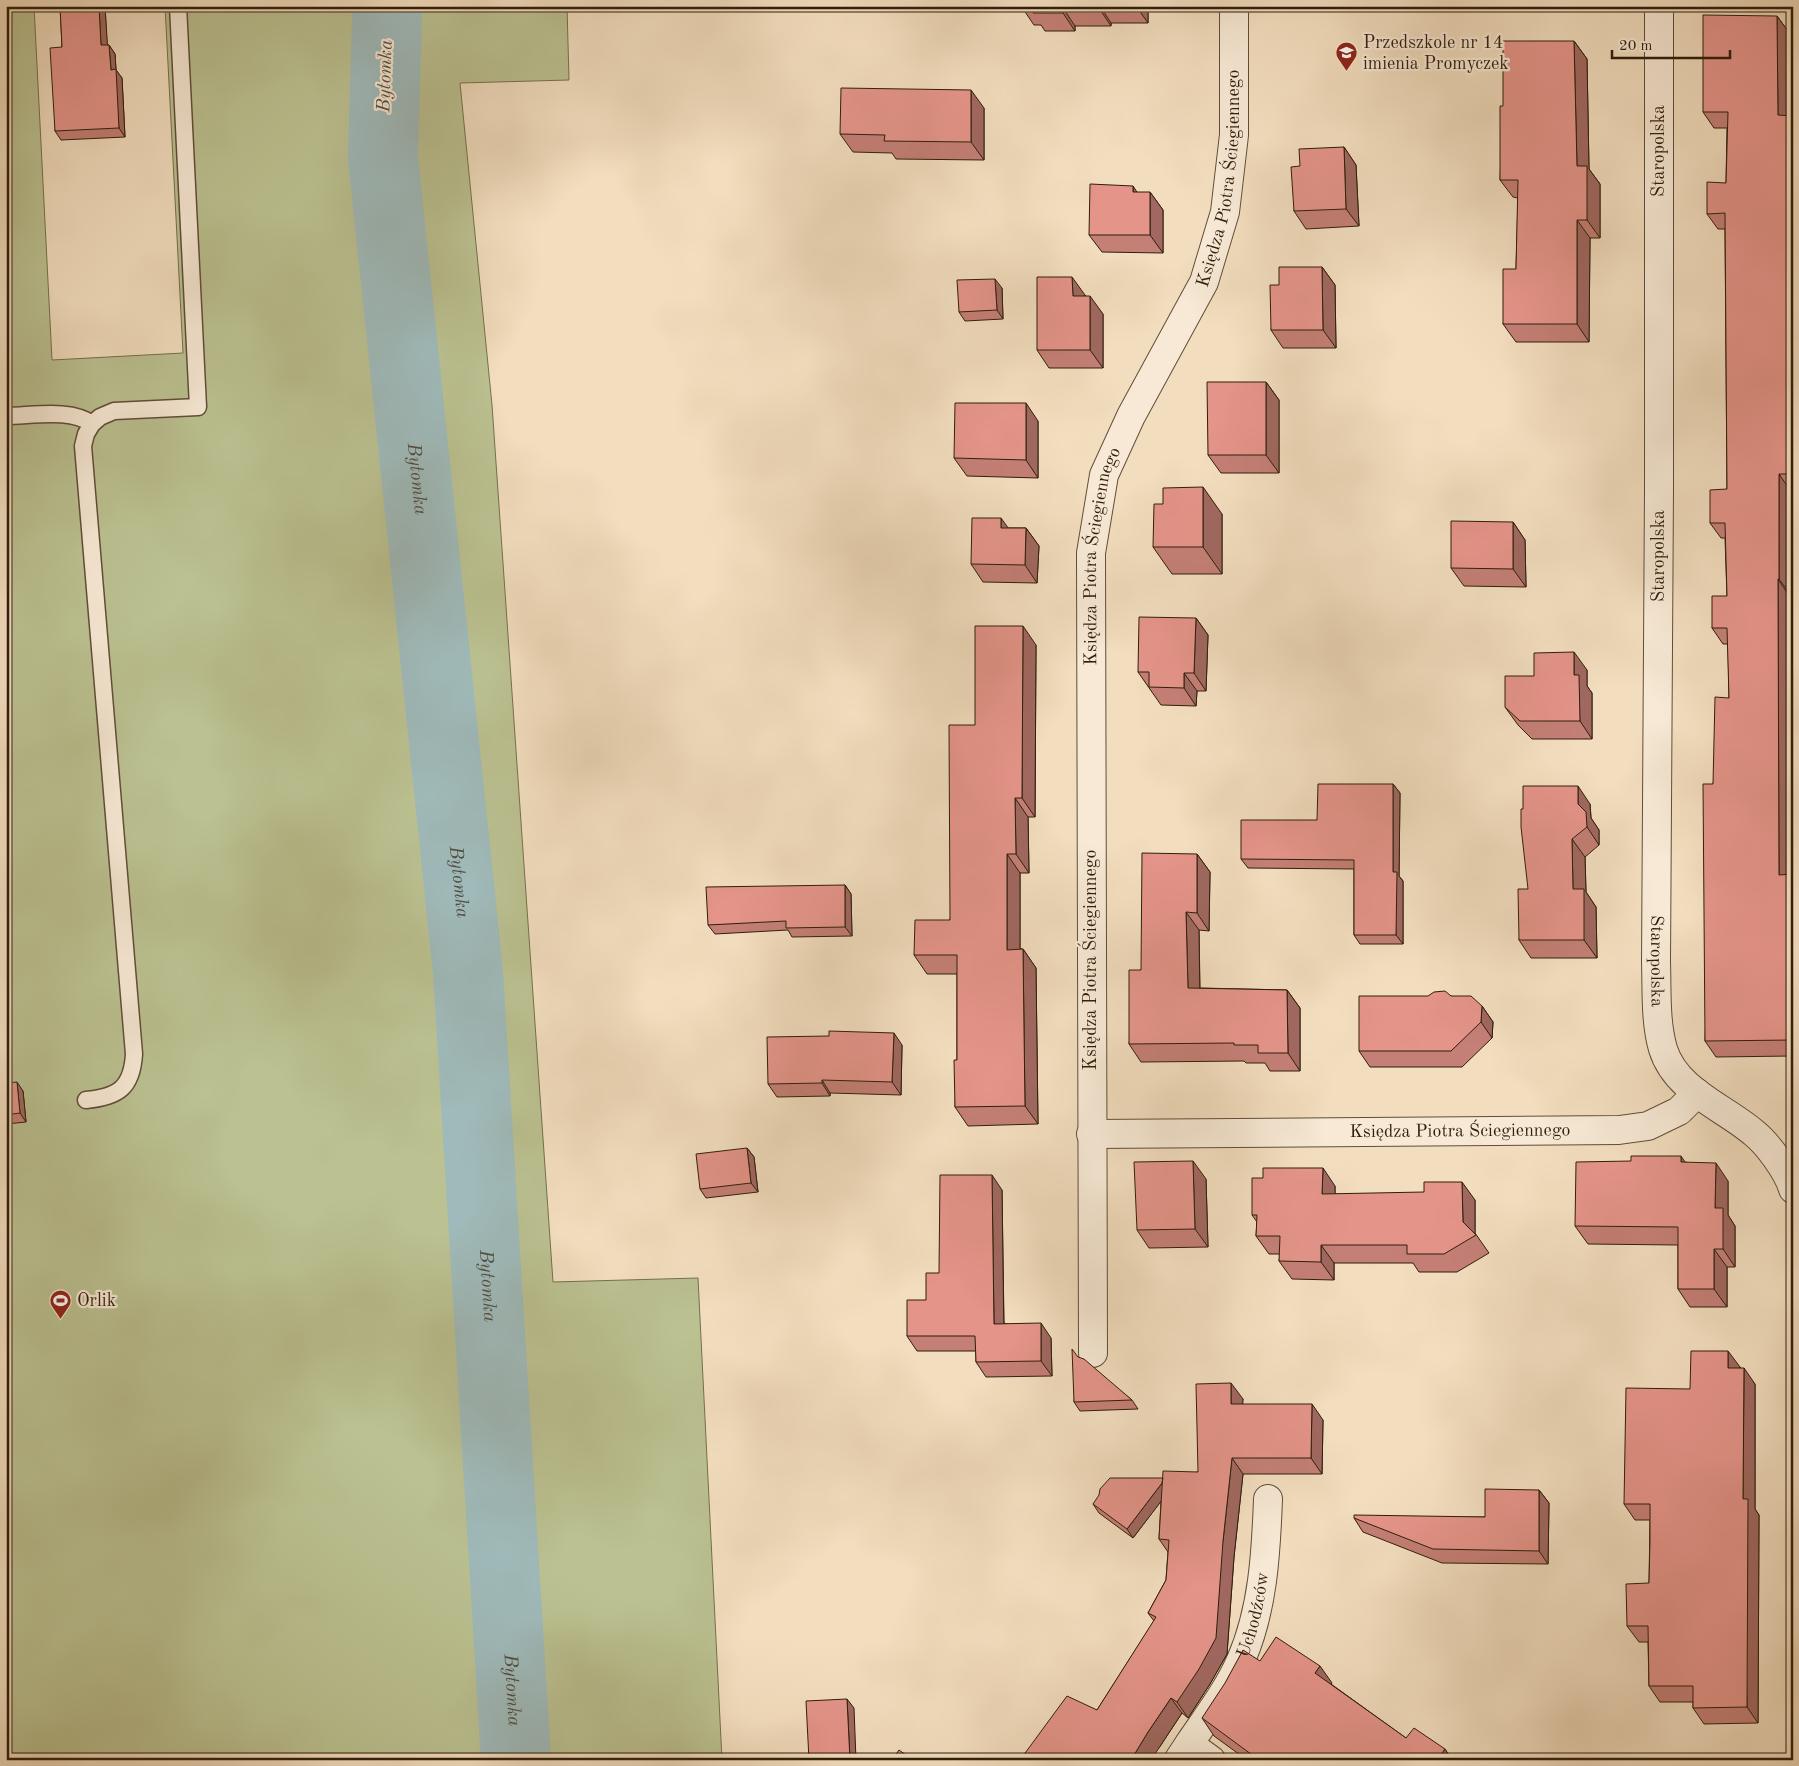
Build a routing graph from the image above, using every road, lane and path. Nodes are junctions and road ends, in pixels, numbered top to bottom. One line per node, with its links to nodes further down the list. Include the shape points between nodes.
1 (178, 6): 5 (lane, via 198,407 114,411)
2 (1234, 6): 8 (street, Księdza Piotra Ściegiennego, via 1234,135 1225,212 1204,282 1131,416 1104,475 1091,553)
3 (1659, 6): 6 (street, Staropolska, via 1656,962 1658,1019 1664,1050 1675,1072)
4 (6, 416): 5 (lane, via 71,414)
5 (92, 424): 7 (lane, via 83,446 134,1054 133,1070 115,1095)
6 (1697, 1093): 8 (street, Księdza Piotra Ściegiennego, via 1679,1111 1648,1126 1619,1130); 9 (street, via 1755,1133 1775,1157)
7 (86, 1100)
8 (1091, 1134): 10 (street, Księdza Piotra Ściegiennego)
9 (1793, 1189)
10 (1092, 1353)
11 (1268, 1499): 12 (street, Uchodźców, via 1266,1552 1253,1630 1225,1690)
12 (1184, 1752): 13 (street, Uchodźców)
13 (1211, 1760)

